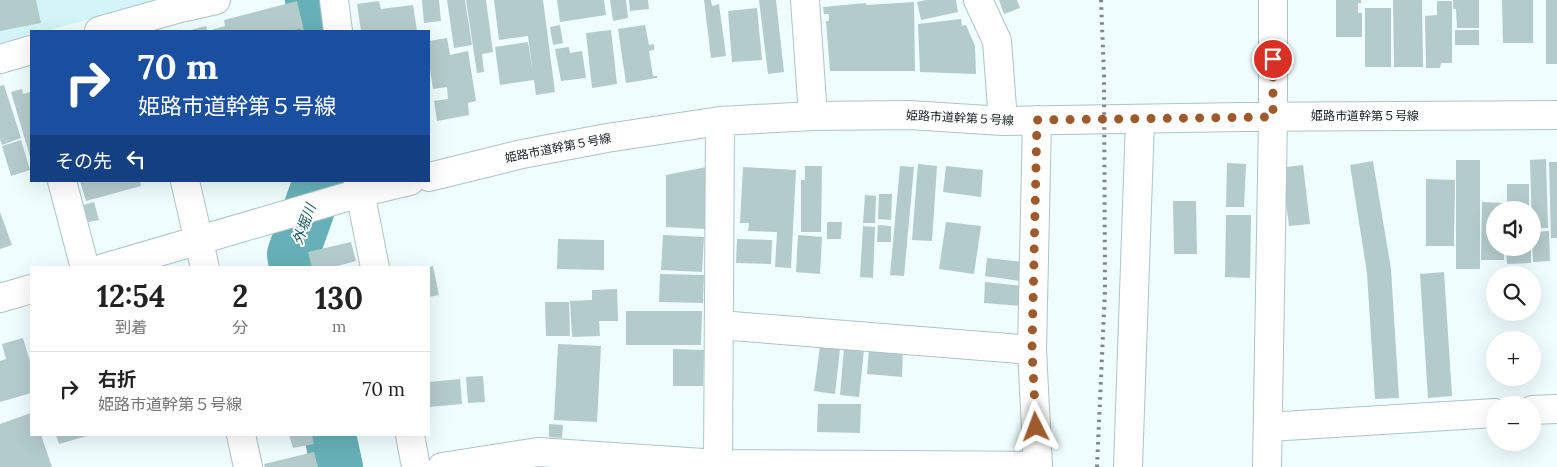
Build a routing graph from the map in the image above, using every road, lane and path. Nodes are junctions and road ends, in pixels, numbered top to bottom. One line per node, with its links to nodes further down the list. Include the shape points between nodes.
1 (216, 0): 6 (street)
2 (334, 0): 8 (street)
3 (805, 0): 12 (street)
4 (978, 0): 17 (street, via 997,41)
5 (1273, 0): 13 (street)
6 (149, 24): 7 (street)
7 (106, 30)
8 (338, 30)
9 (30, 55): 10 (street)
10 (0, 60)
11 (1557, 115): 13 (street, 姫路市道幹第５号線)
12 (813, 116): 16 (street, 姫路市道幹第５号線); 17 (street, 姫路市道幹第５号線, via 909,115)
13 (1273, 117): 15 (street, 姫路市道幹第５号線); 35 (street)
14 (1037, 120): 15 (street, 姫路市道幹第５号線); 17 (street, 姫路市道幹第５号線); 31 (street)
15 (1140, 120): 43 (street)
16 (720, 121): 18 (street, 姫路市道幹第５号線, via 578,143); 30 (street)
17 (1003, 121)
18 (430, 177)
19 (62, 182): 24 (street)
20 (185, 182): 23 (street)
21 (402, 182): 22 (street)
22 (359, 187): 23 (street); 27 (street)
23 (199, 239): 25 (street); 26 (street)
24 (84, 266)
25 (111, 266)
26 (205, 266)
27 (375, 266)
28 (30, 289): 29 (street)
29 (0, 298)
30 (720, 325): 31 (street); 38 (street)
31 (1032, 350): 42 (street)
32 (1557, 409): 33 (street)
33 (1541, 410)
34 (1486, 413): 35 (street)
35 (1268, 427): 44 (street)
36 (241, 436): 39 (street)
37 (410, 436): 40 (street)
38 (718, 466): 41 (street, via 538,452); 42 (street)
39 (248, 467)
40 (416, 467)
41 (442, 467)
42 (1038, 467)
43 (1128, 467)
44 (1267, 467)

